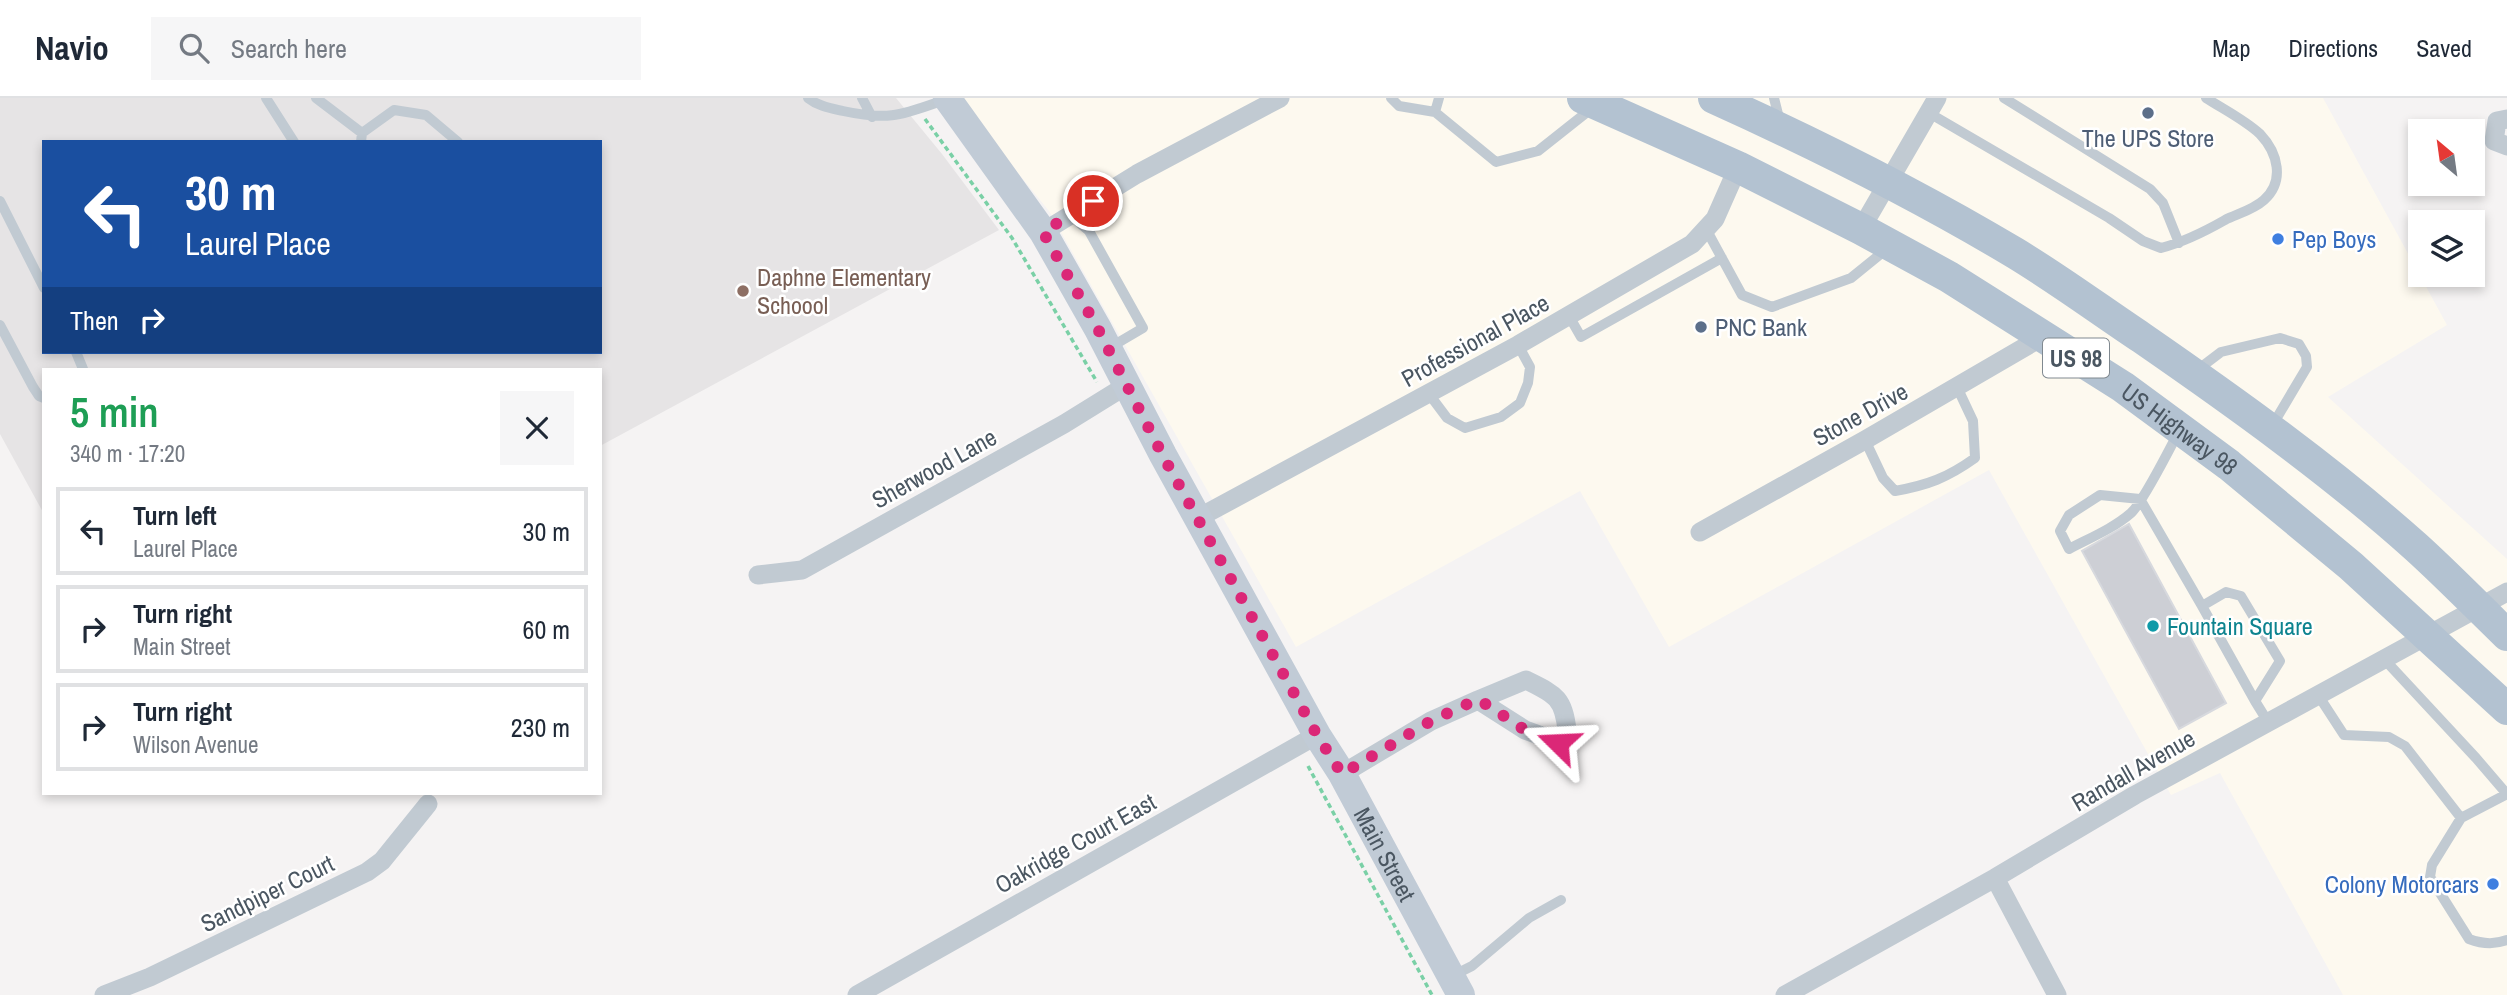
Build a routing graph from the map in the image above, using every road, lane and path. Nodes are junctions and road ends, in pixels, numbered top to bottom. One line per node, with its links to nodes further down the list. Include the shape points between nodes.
1 (265, 98): 21 (lane)
2 (316, 98): 20 (lane)
3 (808, 98): 17 (lane)
4 (862, 98): 17 (lane)
5 (947, 98): 15 (lane); 30 (main road, Main Street)
6 (1280, 98): 27 (street)
7 (1391, 98): 16 (lane, via 1399,106)
8 (1439, 98): 16 (lane)
9 (1717, 98): 19 (main road, US 98)
10 (1774, 98): 19 (lane)
11 (2004, 98): 31 (lane, via 2150,189 2163,203)
12 (2206, 98): 31 (lane, via 2259,133 2271,148 2278,166 2276,186 2263,201)
13 (1590, 101): 16 (lane, via 1538,152 1496,162); 24 (main road, US Highway 98 / US 98)
14 (1932, 103): 25 (street); 31 (lane, via 2143,241 2161,248)
15 (918, 110): 17 (lane); 42 (path)
16 (1435, 112)
17 (872, 117)
18 (2507, 119): 23 (street, via 2497,121 2494,141)
19 (1783, 129): 25 (main road, US 98)
20 (361, 138): 22 (lane, via 394,110 426,115)
21 (293, 140)
22 (456, 140)
23 (2507, 146)
24 (1738, 167): 28 (street, Professional Place); 29 (main road, US Highway 98 / US 98)
25 (1888, 183): 29 (street); 40 (main road, US 98, via 2015,253)
26 (0, 201): 34 (lane)
27 (1070, 215): 30 (street); 39 (lane, via 1089,231 1143,328)
28 (1706, 229): 33 (lane); 35 (street, Professional Place, via 1692,244)
29 (1861, 229): 32 (main road, US Highway 98 / US 98)
30 (1043, 232): 39 (main road, Main Street)
31 (2179, 243)
32 (1891, 246): 33 (lane, via 1851,278 1772,307 1742,295); 37 (main road, US Highway 98 / US 98)
33 (1722, 258): 35 (lane, via 1581,337)
34 (42, 284)
35 (1569, 316): 38 (street, Professional Place)
36 (0, 325): 44 (lane)
37 (2042, 337): 41 (street, Stone Drive); 45 (main road, US Highway 98 / US 98)
38 (1518, 345): 43 (street, Professional Place); 43 (lane, via 1530,367 1528,383 1520,404 1501,416 1465,428 1447,418)
39 (1108, 348): 42 (main road, Main Street)
40 (2193, 374): 46 (main road, US 98); 46 (lane, via 2221,352 2280,338 2299,344 2307,367)
41 (1957, 387): 47 (street, Stone Drive); 47 (lane, via 1973,421 1975,458 1960,468 1927,486 1895,491 1883,478)
42 (1117, 391): 49 (main road, Main Street); 51 (street, Sherwood Lane, via 802,570)
43 (1429, 394): 49 (street, Professional Place)
44 (42, 397)
45 (2180, 429): 48 (lane); 55 (main road, US Highway 98 / US 98, via 2351,566)
46 (2269, 429): 54 (main road, US 98, via 2415,547)
47 (1865, 440): 50 (street, Stone Drive)
48 (2140, 499): 48 (lane, via 2133,512 2069,549 2060,531 2069,514 2100,495); 53 (lane)
49 (1198, 518): 63 (main road, Main Street)
50 (1700, 531)
51 (758, 575)
52 (2507, 592): 54 (street, Randall Avenue)
53 (2202, 606): 60 (lane); 60 (lane, via 2226,593 2241,596 2280,661)
54 (2478, 607): 55 (street, Randall Avenue); 56 (main road, US 98)
55 (2428, 635): 57 (street, Randall Avenue); 61 (main road, US Highway 98 / US 98)
56 (2507, 635)
57 (2384, 659): 58 (street, Randall Avenue); 65 (lane)
58 (2318, 695): 62 (street, Randall Avenue); 67 (lane, via 2344,735 2389,737 2405,746)
59 (1478, 699): 64 (street)
60 (2255, 701): 62 (lane)
61 (2507, 709)
62 (2268, 722): 68 (street, Randall Avenue)
63 (1307, 740): 64 (main road, Main Street); 71 (path); 73 (street, Oakridge Court East)
64 (1342, 774): 71 (main road, Main Street)
65 (2506, 794): 67 (lane)
66 (428, 804): 72 (street, Sandpiper Court, via 382,862 367,872)
67 (2461, 818): 70 (lane, via 2432,865 2430,877 2469,939 2498,944)
68 (1995, 878): 74 (street, Randall Avenue); 75 (street)
69 (1562, 900): 71 (lane, via 1529,918)
70 (2507, 940)
71 (1448, 989)
72 (104, 995)
73 (857, 995)
74 (1785, 995)
75 (2057, 995)

